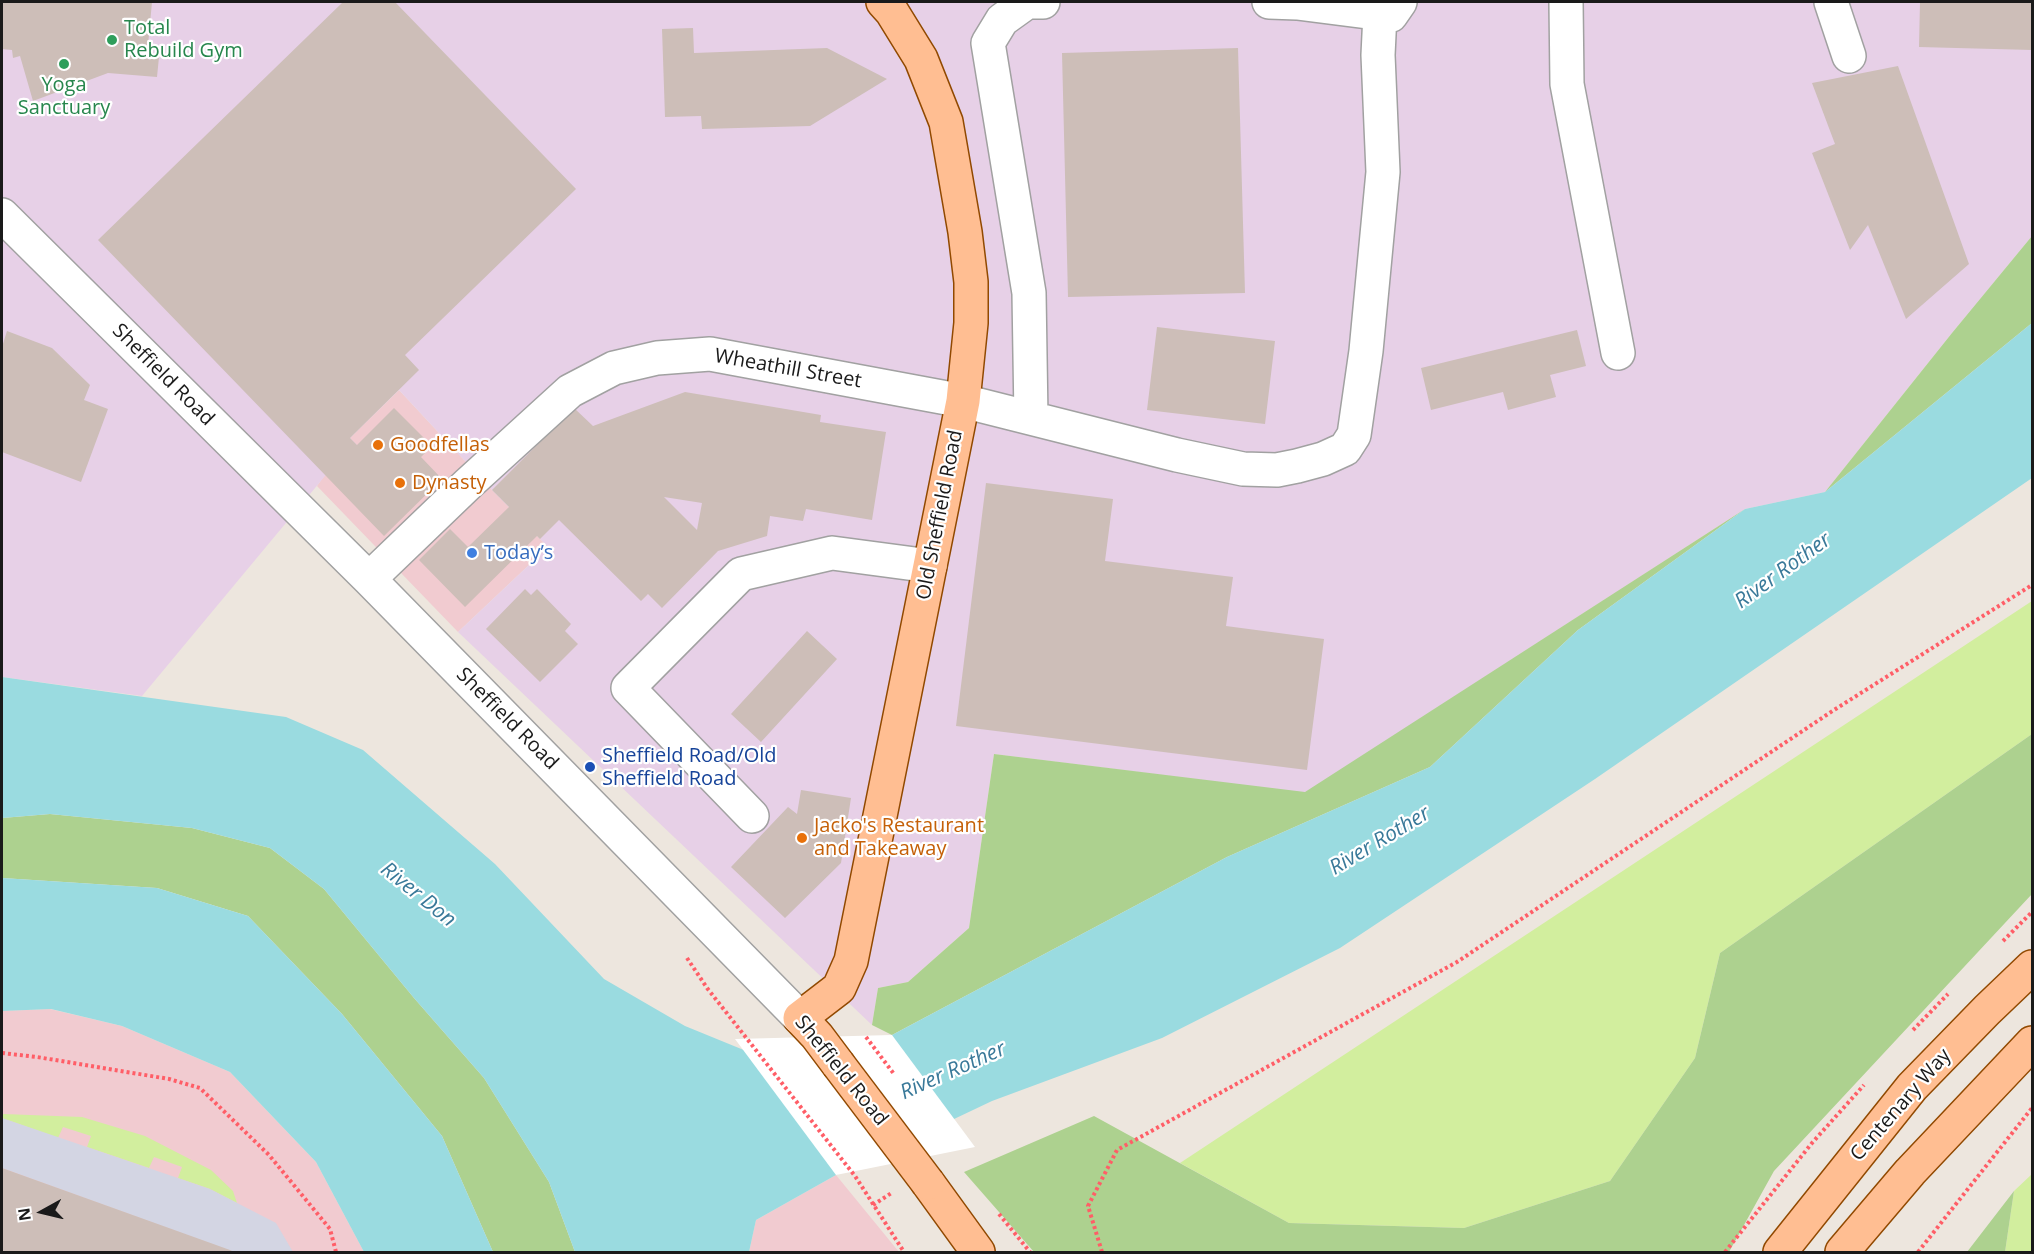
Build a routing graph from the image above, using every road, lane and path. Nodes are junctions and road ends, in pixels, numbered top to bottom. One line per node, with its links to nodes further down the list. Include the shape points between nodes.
1 (883, 2): 10 (main road, Old Sheffield Road, via 921,59 945,122 957,179 971,282)
2 (1043, 2): 11 (street, via 1027,2 1002,20 988,43 1029,293)
3 (1269, 2): 6 (street)
4 (1566, 2): 9 (street, via 1567,84)
5 (1831, 2): 7 (street)
6 (1390, 8): 11 (street, Wheathill Street, via 1378,55 1383,172 1366,351 1354,435 1345,449 1277,470 1256,470 1177,455)
7 (1849, 56)
8 (2, 215): 13 (street, Sheffield Road)
9 (1618, 353)
10 (963, 401): 11 (street, Wheathill Street); 12 (main road, Old Sheffield Road); 13 (street, Wheathill Street, via 710,354 657,358 614,368 570,391)
11 (1031, 418)
12 (930, 566): 15 (street, via 832,553 741,574 628,688); 17 (main road, Old Sheffield Road, via 851,962 839,988)
13 (369, 579): 17 (street, Sheffield Road)
14 (2032, 585): 25 (path, via 1834,710 1457,962 1117,1150 1088,1206)
15 (752, 816)
16 (2032, 967): 26 (main road, Centenary Way, via 1912,1087)
17 (808, 1027): 24 (main road, Sheffield Road, bridge)
18 (744, 1035): 23 (path, via 855,1176)
19 (2032, 1043): 27 (main road, via 1910,1172)
20 (2, 1053): 22 (path, via 200,1088 269,1155 330,1229)
21 (2032, 1108): 28 (path)
22 (336, 1252)
23 (904, 1252)
24 (978, 1252)
25 (1102, 1252)
26 (1780, 1252)
27 (1842, 1252)
28 (1918, 1252)

